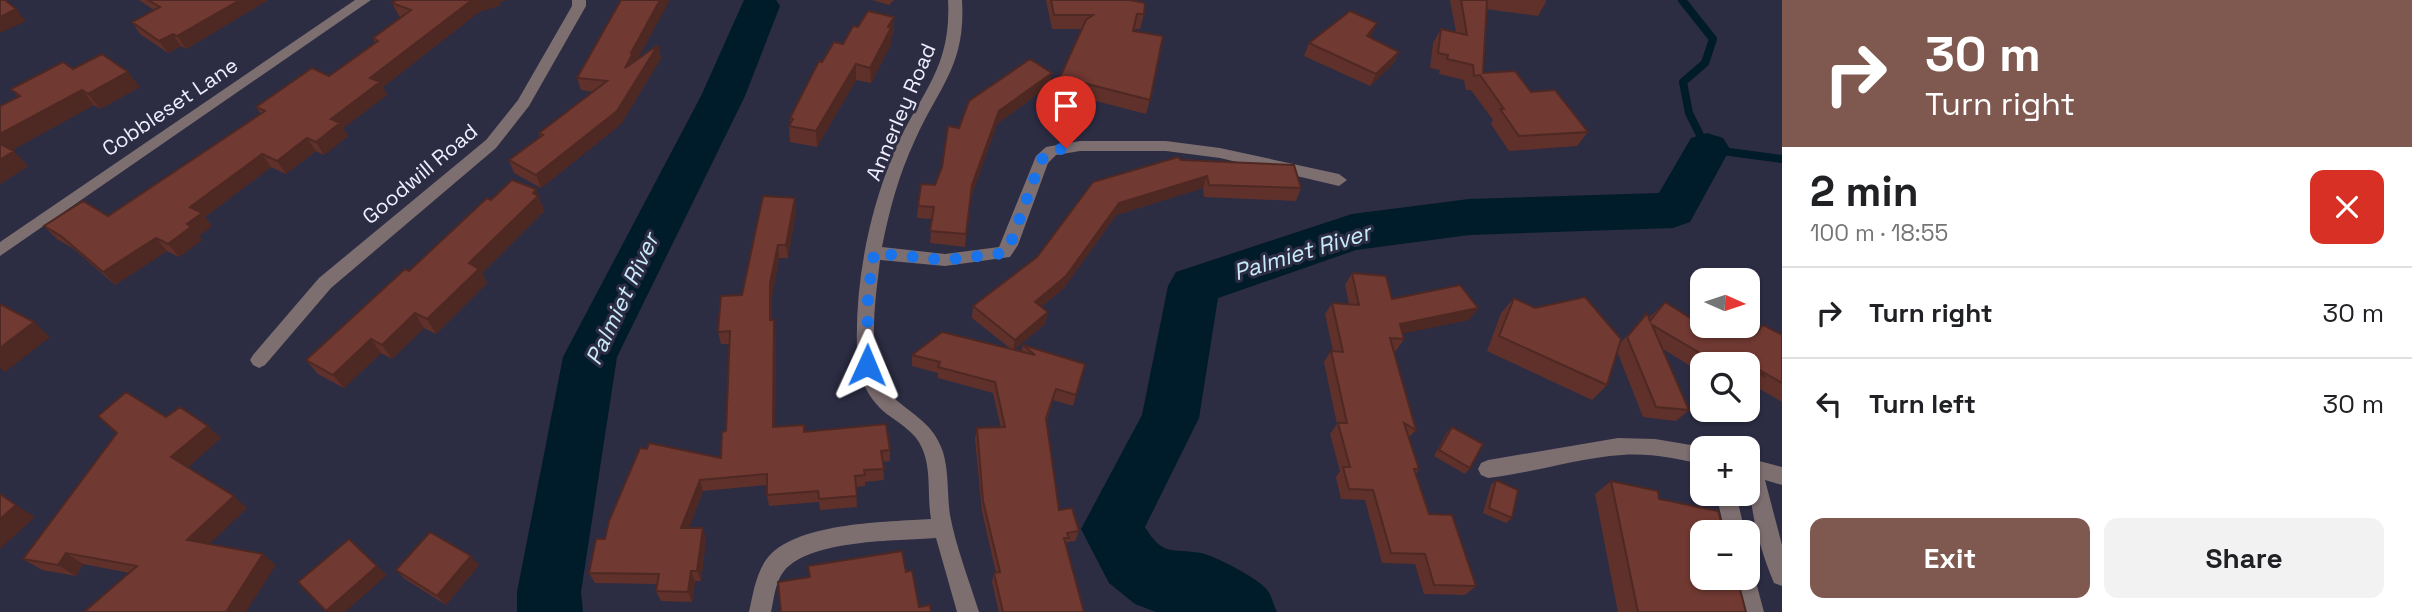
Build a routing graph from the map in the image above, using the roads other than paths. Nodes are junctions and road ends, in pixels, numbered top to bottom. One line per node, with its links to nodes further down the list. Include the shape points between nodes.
1 (363, 0): 5 (street, Cobbleset Lane)
2 (579, 0): 7 (street, Goodwill Road, via 524,103 491,144 326,283)
3 (955, 0): 6 (street, Annerley Road, via 957,21 943,80 908,138 883,208)
4 (1339, 180): 6 (street, via 1176,146 1080,146 1051,151 1041,160 1004,253 945,260)
5 (0, 250)
6 (874, 253): 13 (street, Annerley Road, via 867,365 876,393 924,433 933,453)
7 (259, 360)
8 (1690, 453): 9 (street, via 1646,446 1608,447)
9 (1488, 469)
10 (1760, 470): 11 (street)
11 (1782, 476)
12 (1760, 504): 14 (street)
13 (944, 528): 16 (street, via 819,541 795,549 778,561 767,581); 17 (street)
14 (1782, 576)
15 (1748, 590): 18 (street)
16 (760, 612)
17 (968, 612)
18 (1753, 612)

